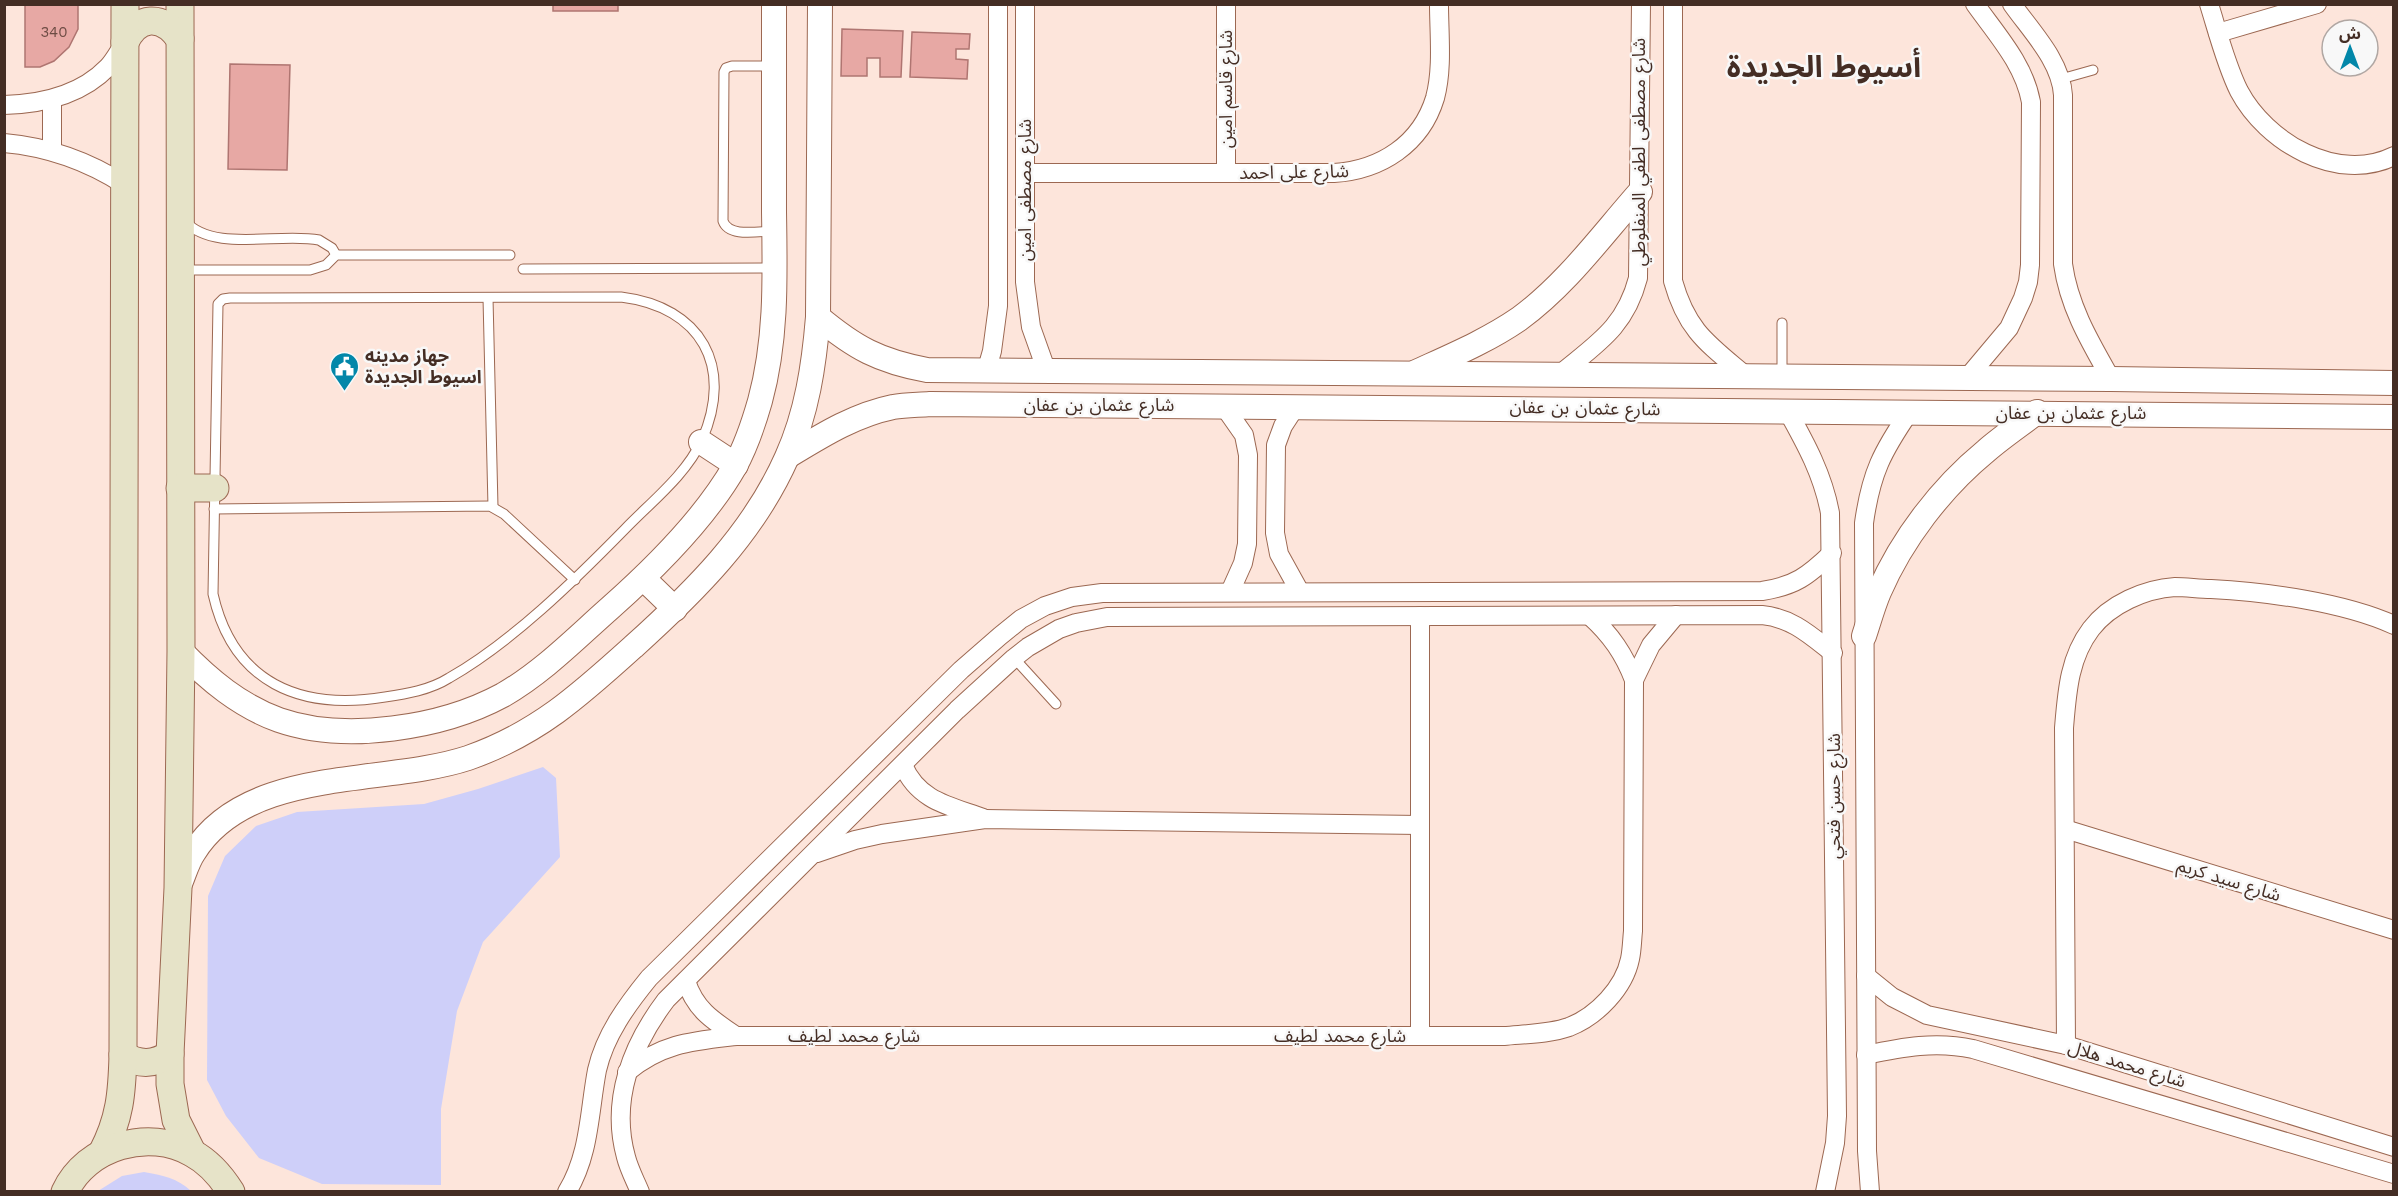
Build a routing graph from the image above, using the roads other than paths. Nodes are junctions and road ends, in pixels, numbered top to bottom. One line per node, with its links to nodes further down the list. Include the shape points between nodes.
1 (125, 4): 17 (main road)
2 (180, 4): 16 (main road)
3 (774, 4): 18 (street)
4 (820, 4): 38 (street)
5 (998, 4): 40 (street, شارع مصطفى امين, via 998,306)
6 (1025, 4): 26 (street, شارع مصطفى امين)
7 (1226, 4): 27 (street, شارع قاسم امين)
8 (1439, 4): 27 (street, شارع على احمد, via 1435,97 1426,120 1392,156 1349,172)
9 (1641, 4): 29 (street, شارع مصطفى لطفي المنفلوطي)
10 (1673, 4): 45 (street, شارع مصطفى لطفي المنفلوطي, via 1673,281 1688,320 1700,337)
11 (1975, 4): 47 (street, via 2022,71 2029,92 2030,265 2024,298 2009,328)
12 (2012, 4): 20 (street)
13 (2210, 4): 15 (street)
14 (2317, 4): 15 (street)
15 (2218, 33): 25 (street, via 2239,91 2276,136 2301,152 2329,161 2358,165)
16 (180, 39): 17 (main road, via 173,29 151,21 130,32); 30 (main road)
17 (125, 42): 21 (street, via 109,66 92,80); 28 (main road)
18 (774, 66): 31 (street); 31 (lane, via 732,66 724,72 723,220 734,231)
19 (2093, 70): 20 (lane)
20 (2061, 79): 48 (street, via 2065,281 2083,330)
21 (52, 100): 22 (street); 24 (street)
22 (4, 105)
23 (4, 143): 24 (street)
24 (52, 151): 28 (street, via 90,164)
25 (2394, 156)
26 (1025, 173): 27 (street, شارع على احمد); 41 (street, شارع مصطفى امين, via 1027,305 1037,349)
27 (1226, 173)
28 (125, 185): 94 (main road)
29 (1640, 192): 42 (street, via 1540,302 1495,334); 43 (street, شارع مصطفى لطفي المنفلوطي, via 1640,259 1633,297 1612,330)
30 (180, 213): 32 (lane, via 195,230 214,238 312,238 325,243); 36 (main road)
31 (774, 231): 34 (street)
32 (336, 255): 33 (lane); 36 (lane, via 326,265 310,270)
33 (510, 255)
34 (774, 268): 35 (lane); 60 (street, via 768,369)
35 (523, 269)
36 (180, 270): 61 (main road)
37 (488, 298): 58 (lane, via 621,297 645,300 667,309 693,330 709,351 715,379 714,399); 62 (lane, via 223,299 216,312); 63 (lane)
38 (818, 317): 40 (street, شارع عثمان بن عفان, via 868,353 897,364 927,370); 59 (street, via 809,388)
39 (1782, 323): 46 (lane)
40 (986, 372): 41 (street, شارع عثمان بن عفان)
41 (1047, 372): 42 (street, شارع عثمان بن عفان)
42 (1411, 374): 43 (street, شارع عثمان بن عفان)
43 (1559, 375): 44 (street, شارع عثمان بن عفان)
44 (1683, 376): 45 (street, شارع عثمان بن عفان); 52 (street)
45 (1746, 376): 46 (street, شارع عثمان بن عفان)
46 (1782, 377): 47 (street, شارع عثمان بن عفان)
47 (1967, 378): 48 (street, شارع عثمان بن عفان)
48 (2111, 379): 49 (street, شارع عثمان بن عفان); 56 (street)
49 (2394, 383)
50 (1223, 405): 51 (street, شارع عثمان بن عفان); 59 (street, شارع عثمان بن عفان, via 893,407 856,418); 67 (street, via 1244,435 1248,455 1247,544)
51 (1296, 406): 52 (street, شارع عثمان بن عفان); 68 (street, via 1276,445 1275,533 1279,554)
52 (1683, 409): 53 (street, شارع عثمان بن عفان)
53 (1787, 410): 54 (street, شارع عثمان بن عفان); 64 (street, شارع حسن فتحي, via 1817,465 1825,489)
54 (1910, 411): 55 (street, شارع عثمان بن عفان); 76 (street, شارع حسن فتحي, via 1887,445 1868,496 1864,523)
55 (2037, 412): 56 (street, شارع عثمان بن عفان); 76 (street, via 1986,450 1925,515 1899,553)
56 (2111, 413): 57 (street, شارع عثمان بن عفان)
57 (2394, 417)
58 (701, 442): 60 (street); 66 (lane, via 683,469)
59 (788, 456): 70 (street, via 744,530)
60 (736, 465): 65 (street)
61 (180, 488): 62 (main road); 77 (main road)
62 (214, 498): 63 (lane); 66 (lane, via 213,594 225,631 256,670 277,687 311,699 377,699 447,680 484,656)
63 (493, 507): 66 (lane)
64 (1832, 553): 68 (street, via 1806,578 1762,591); 78 (street, شارع حسن فتحي)
65 (644, 579): 70 (street); 77 (street, via 531,676 502,694 461,712 406,726 341,730 308,728 279,720 225,692)
66 (575, 580)
67 (1230, 592): 68 (street); 69 (street, via 1102,592)
68 (1300, 592)
69 (1072, 597): 74 (street); 104 (street, via 1022,619 961,670 649,978 609,1035 598,1068 586,1146)
70 (675, 609): 87 (street, via 580,695 537,727 502,745 427,767 279,793 240,809 215,828 194,852)
71 (1676, 615): 73 (street); 78 (street, via 1778,617 1792,622); 80 (street, شارع محمد لطيف, via 1651,645)
72 (1420, 616): 73 (street); 74 (street, via 1107,617); 84 (street)
73 (1590, 616): 80 (street, شارع محمد لطيف, via 1617,644)
74 (1076, 623): 79 (street, via 1043,637)
75 (2394, 625): 85 (street, via 2355,611 2242,591 2174,587 2142,594 2114,607 2092,627 2076,653 2068,682 2064,728)
76 (1864, 636): 89 (street, شارع حسن فتحي)
77 (180, 651): 87 (main road)
78 (1833, 653): 106 (street, شارع حسن فتحي, via 1837,1116)
79 (1014, 658): 81 (lane); 82 (street)
80 (1634, 680): 92 (street, شارع محمد لطيف, via 1633,931 1629,961 1617,989 1596,1011 1570,1026 1540,1034)
81 (1056, 704)
82 (903, 765): 83 (street, via 923,794); 86 (street)
83 (985, 819): 84 (street); 86 (street, via 874,835)
84 (1420, 825): 92 (street)
85 (2065, 829): 88 (street, شارع سيد كريم); 93 (street)
86 (811, 855): 90 (street)
87 (178, 888): 95 (main road)
88 (2394, 930)
89 (1866, 976): 93 (street, شارع محمد هلال, via 1898,1001 1928,1015); 96 (street, شارع حسن فتحي)
90 (686, 981): 91 (street, via 701,1010); 97 (street, via 650,1022)
91 (736, 1035): 92 (street, شارع محمد لطيف); 97 (street, شارع محمد لطيف, via 673,1045)
92 (1420, 1035)
93 (2066, 1045): 98 (street, شارع محمد هلال)
94 (123, 1054): 95 (main road, via 147,1063); 100 (main road, via 121,1102)
95 (170, 1054): 99 (main road, via 176,1120)
96 (1866, 1055): 101 (street, شارع محمد هلال, via 1921,1044 1956,1045); 107 (street, شارع حسن فتحي)
97 (627, 1072): 105 (street, via 620,1119 622,1142)
98 (2394, 1147)
99 (192, 1152): 100 (main road, via 147,1141 123,1144); 103 (main road, via 214,1168)
100 (102, 1153): 102 (main road)
101 (2394, 1174)
102 (63, 1189)
103 (232, 1191)
104 (567, 1191)
105 (640, 1191)
106 (1825, 1191)
107 (1870, 1191)

